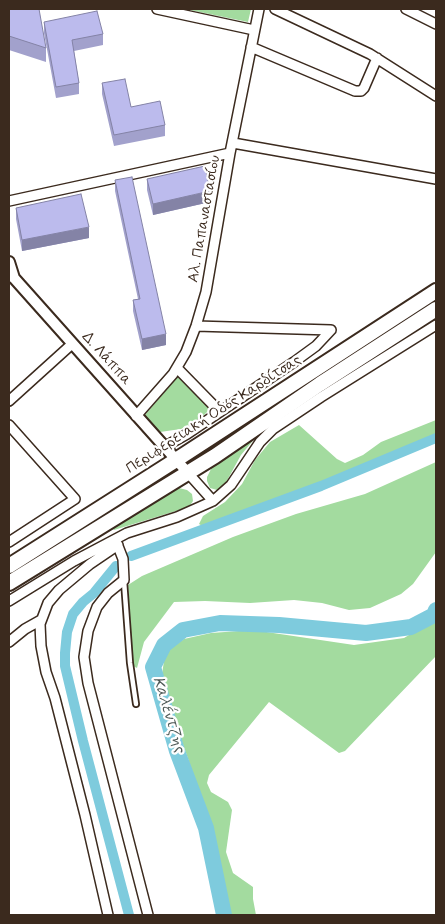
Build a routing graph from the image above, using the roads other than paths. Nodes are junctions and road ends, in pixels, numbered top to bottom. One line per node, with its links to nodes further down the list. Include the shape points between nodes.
1 (157, 9): 5 (street)
2 (259, 9): 7 (street, Αλ. Παπαναστασίου)
3 (275, 9): 9 (street)
4 (406, 9): 6 (street)
5 (171, 10): 7 (street)
6 (436, 24)
7 (254, 30): 8 (street, Αλ. Παπαναστασίου)
8 (251, 47): 9 (street, via 355,92 364,88); 11 (street, Αλ. Παπαναστασίου)
9 (377, 58): 10 (street)
10 (436, 96)
11 (233, 142): 12 (street, Αλ. Παπαναστασίου); 13 (street)
12 (230, 153): 14 (street); 20 (street, Αλ. Παπαναστασίου, via 205,297)
13 (436, 179)
14 (9, 201)
15 (9, 262): 16 (street)
16 (11, 277): 21 (street, Δ. Λάππα)
17 (436, 291): 28 (main road, Περιφερειακή Οδός Καρδίτσας)
18 (436, 309): 29 (main road)
19 (436, 325): 30 (street, via 273,429 260,442 231,485)
20 (196, 326): 22 (street, Αλ. Παπαναστασίου); 24 (street, via 331,330 316,346)
21 (72, 344): 23 (street); 25 (street, Δ. Λάππα)
22 (177, 368): 24 (street); 25 (street, Αλ. Παπαναστασίου)
23 (9, 401)
24 (220, 412): 27 (street)
25 (136, 416): 27 (street, Δ. Λάππα)
26 (9, 425): 31 (street, via 75,499)
27 (164, 447): 28 (street, Δ. Λάππα)
28 (176, 460): 29 (street, Δ. Λάππα); 33 (main road, Περιφερειακή Οδός Καρδίτσας)
29 (188, 473): 30 (street); 35 (main road)
30 (213, 501): 32 (street, via 177,517 134,530)
31 (9, 542)
32 (116, 542): 34 (street, via 123,559); 36 (street, via 74,561); 37 (street, via 59,590 48,603)
33 (9, 566)
34 (124, 580): 39 (lane); 41 (street, via 97,607 88,631 84,657)
35 (9, 583)
36 (9, 601)
37 (41, 620): 38 (street); 40 (street, via 40,638 46,672)
38 (9, 642)
39 (136, 704)
40 (108, 915)
41 (148, 915)

